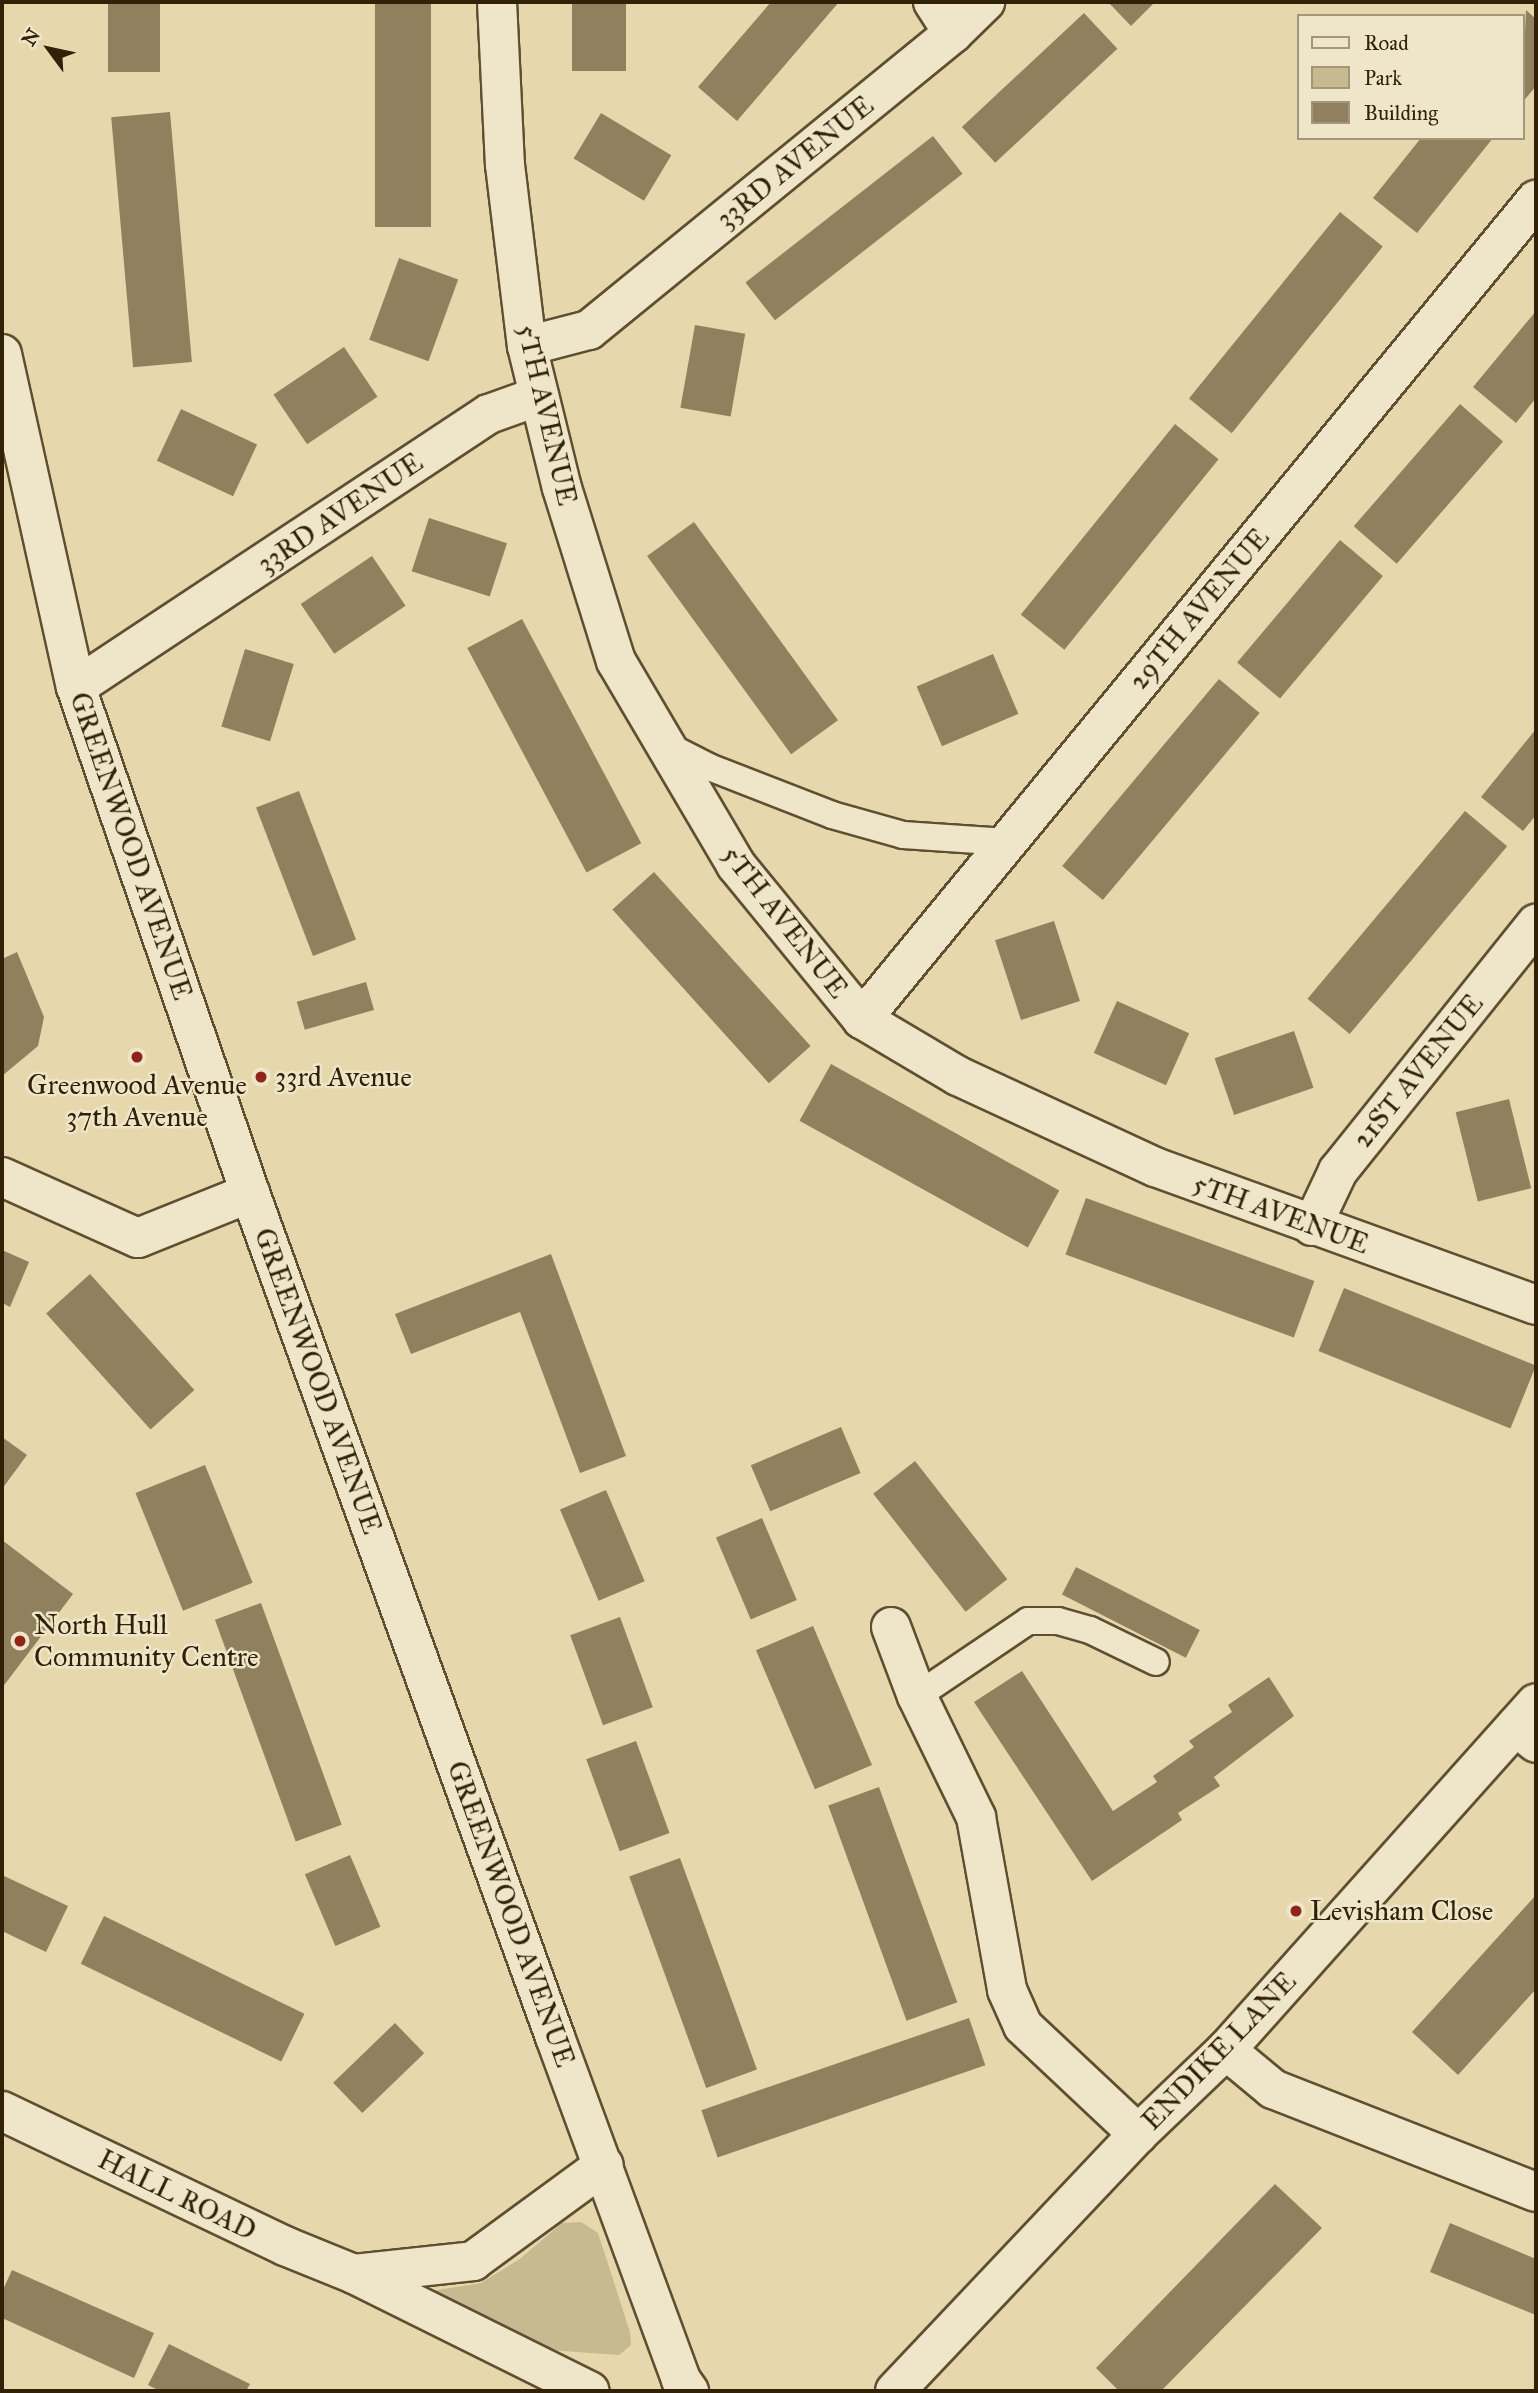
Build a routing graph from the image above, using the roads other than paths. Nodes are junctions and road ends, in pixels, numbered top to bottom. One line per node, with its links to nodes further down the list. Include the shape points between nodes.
1 (497, 2): 5 (street, 5TH AVENUE, via 505,165)
2 (985, 2): 3 (street, 33RD AVENUE)
3 (943, 17): 5 (street, 33RD AVENUE, via 589,330)
4 (1536, 200): 11 (street, 29TH AVENUE)
5 (527, 346): 8 (street, 5TH AVENUE)
6 (2, 354): 7 (street, GREENWOOD AVENUE)
7 (2, 360): 9 (street, GREENWOOD AVENUE)
8 (539, 396): 9 (street, 33RD AVENUE, via 489,414); 10 (street, 5TH AVENUE, via 562,488 616,661)
9 (76, 687): 15 (street, GREENWOOD AVENUE)
10 (665, 744): 11 (lane, via 709,767 832,816 903,835); 13 (street, 5TH AVENUE, via 736,865)
11 (1007, 842): 13 (street, 29TH AVENUE)
12 (1536, 924): 16 (street, 21ST AVENUE, via 1338,1171)
13 (862, 1019): 16 (street, 5TH AVENUE, via 958,1076 1143,1161)
14 (2, 1177): 15 (street, via 138,1238)
15 (250, 1193): 25 (street, GREENWOOD AVENUE)
16 (1312, 1226): 17 (street, 5TH AVENUE)
17 (1536, 1305)
18 (891, 1627): 20 (street)
19 (1156, 1662): 20 (lane, via 1090,1630 1058,1621 1028,1620)
20 (917, 1696): 24 (street, via 976,1817 1007,1990 1023,2026)
21 (1530, 1724): 22 (street, ENDIKE LANE)
22 (1226, 2050): 24 (street, ENDIKE LANE); 26 (street, via 1273,2089)
23 (2, 2111): 27 (street, HALL ROAD, via 285,2246)
24 (1139, 2134): 30 (street, ENDIKE LANE)
25 (604, 2165): 27 (street, HALL ROAD, via 473,2262); 29 (street, GREENWOOD AVENUE)
26 (1536, 2192)
27 (354, 2274): 28 (street, HALL ROAD)
28 (590, 2391)
29 (689, 2391)
30 (895, 2391)

